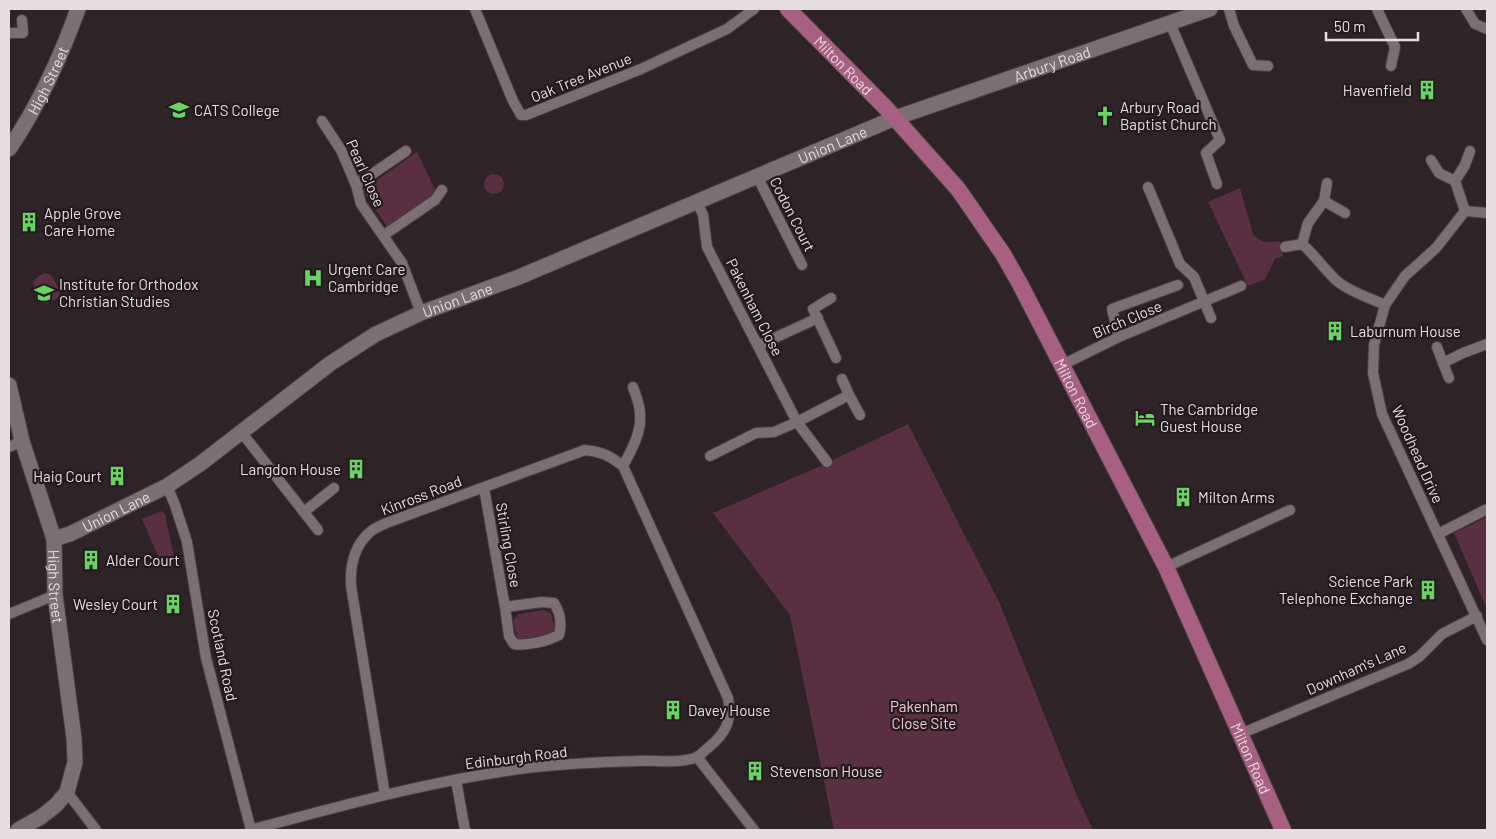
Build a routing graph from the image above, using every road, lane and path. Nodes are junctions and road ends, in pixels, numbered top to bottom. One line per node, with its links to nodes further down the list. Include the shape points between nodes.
1 (78, 9): 17 (street, High Street, via 51,77)
2 (475, 9): 3 (street, Oak Tree Avenue, via 513,101 521,115 526,115 641,69 727,29)
3 (754, 9)
4 (788, 9): 15 (main road, Milton Road)
5 (1210, 9): 10 (street, Arbury Road)
6 (1229, 9): 13 (street, via 1254,65)
7 (1377, 9): 14 (street, via 1395,47)
8 (1466, 9): 11 (street, via 1475,24)
9 (22, 20): 12 (street, via 23,33)
10 (1170, 23): 15 (street, Arbury Road); 24 (street, via 1220,140 1206,153)
11 (1487, 29)
12 (9, 33)
13 (1268, 66)
14 (1391, 66)
15 (895, 118): 21 (street, Union Lane); 51 (main road, Milton Road, via 958,189 983,224 1020,284)
16 (322, 121): 25 (street, Pearl Close, via 341,150)
17 (9, 149)
18 (406, 151): 25 (street)
19 (1470, 151): 22 (street)
20 (1431, 160): 22 (street, via 1439,173)
21 (757, 176): 29 (street, Union Lane); 36 (street, Codon Court)
22 (1455, 181): 30 (street)
23 (1327, 183): 28 (street)
24 (1217, 184)
25 (356, 186): 33 (street, Pearl Close, via 361,204)
26 (1148, 187): 40 (street, via 1180,264 1194,276)
27 (442, 190): 33 (street, via 435,200)
28 (1324, 200): 31 (street); 34 (street, via 1308,223)
29 (697, 202): 42 (street, Union Lane, via 519,277); 47 (street, Pakenham Close, via 703,215 707,247)
30 (1465, 211): 32 (street); 41 (street, Woodhead Drive, via 1436,248 1405,276)
31 (1345, 212)
32 (1487, 213)
33 (384, 235): 42 (street, Pearl Close, via 402,263)
34 (1302, 244): 35 (street); 41 (street, via 1345,287)
35 (1285, 247)
36 (802, 265)
37 (1178, 286): 45 (street, via 1112,309)
38 (1241, 286): 40 (street, Birch Close)
39 (831, 298): 43 (street, via 813,309)
40 (1205, 302): 44 (street); 45 (street, Birch Close)
41 (1385, 305): 71 (street, Woodhead Drive, via 1374,345 1373,373 1377,394 1382,414)
42 (421, 313): 59 (street, Union Lane, via 376,334 331,363)
43 (818, 318): 47 (street); 49 (street)
44 (1211, 318)
45 (1119, 337): 51 (street, Birch Close)
46 (1487, 344): 50 (street)
47 (759, 345): 58 (street, Pakenham Close)
48 (1437, 347): 50 (street)
49 (836, 358)
50 (1443, 363): 52 (street)
51 (1062, 365): 73 (main road, Milton Road)
52 (1449, 378)
53 (842, 379): 56 (street)
54 (9, 385): 60 (street, High Street)
55 (633, 387): 63 (street, via 640,423)
56 (849, 395): 57 (street); 58 (street)
57 (860, 415)
58 (797, 422): 61 (street, via 774,432 756,433); 62 (street, Pakenham Close)
59 (242, 433): 64 (street, Union Lane); 69 (street)
60 (15, 444): 72 (street, High Street)
61 (710, 456)
62 (827, 462)
63 (623, 466): 66 (street, Kinross Road, via 602,452 584,450); 80 (street, via 728,698 730,711 726,730)
64 (167, 486): 72 (street, Union Lane); 86 (street, Scotland Road, via 187,542 206,658)
65 (334, 488): 69 (street)
66 (484, 488): 75 (street, Stirling Close); 83 (street, Kinross Road, via 389,522 368,533 357,547 350,568)
67 (1487, 509): 71 (street)
68 (1290, 510): 73 (street)
69 (304, 512): 70 (street)
70 (318, 530)
71 (1438, 534): 77 (street, Woodhead Drive)
72 (54, 539): 74 (street, High Street)
73 (1166, 567): 79 (main road, Milton Road)
74 (56, 596): 76 (street); 82 (street, High Street, via 74,738 74,762)
75 (505, 608): 75 (street, Stirling Close, via 542,602 554,604 561,627 559,635 514,644 509,636)
76 (9, 614)
77 (1477, 616): 78 (street, Woodhead Drive); 79 (street, Downham's Lane, via 1442,634 1408,664)
78 (1487, 640)
79 (1240, 734): 89 (main road, Milton Road)
80 (697, 757): 81 (street, Edinburgh Road, via 530,768); 88 (street)
81 (456, 780): 83 (street, Edinburgh Road); 87 (street)
82 (67, 792): 84 (street, via 41,817); 85 (street)
83 (385, 795): 86 (street, Edinburgh Road)
84 (18, 830)
85 (96, 830)
86 (250, 830)
87 (466, 830)
88 (754, 830)
89 (1283, 830)

